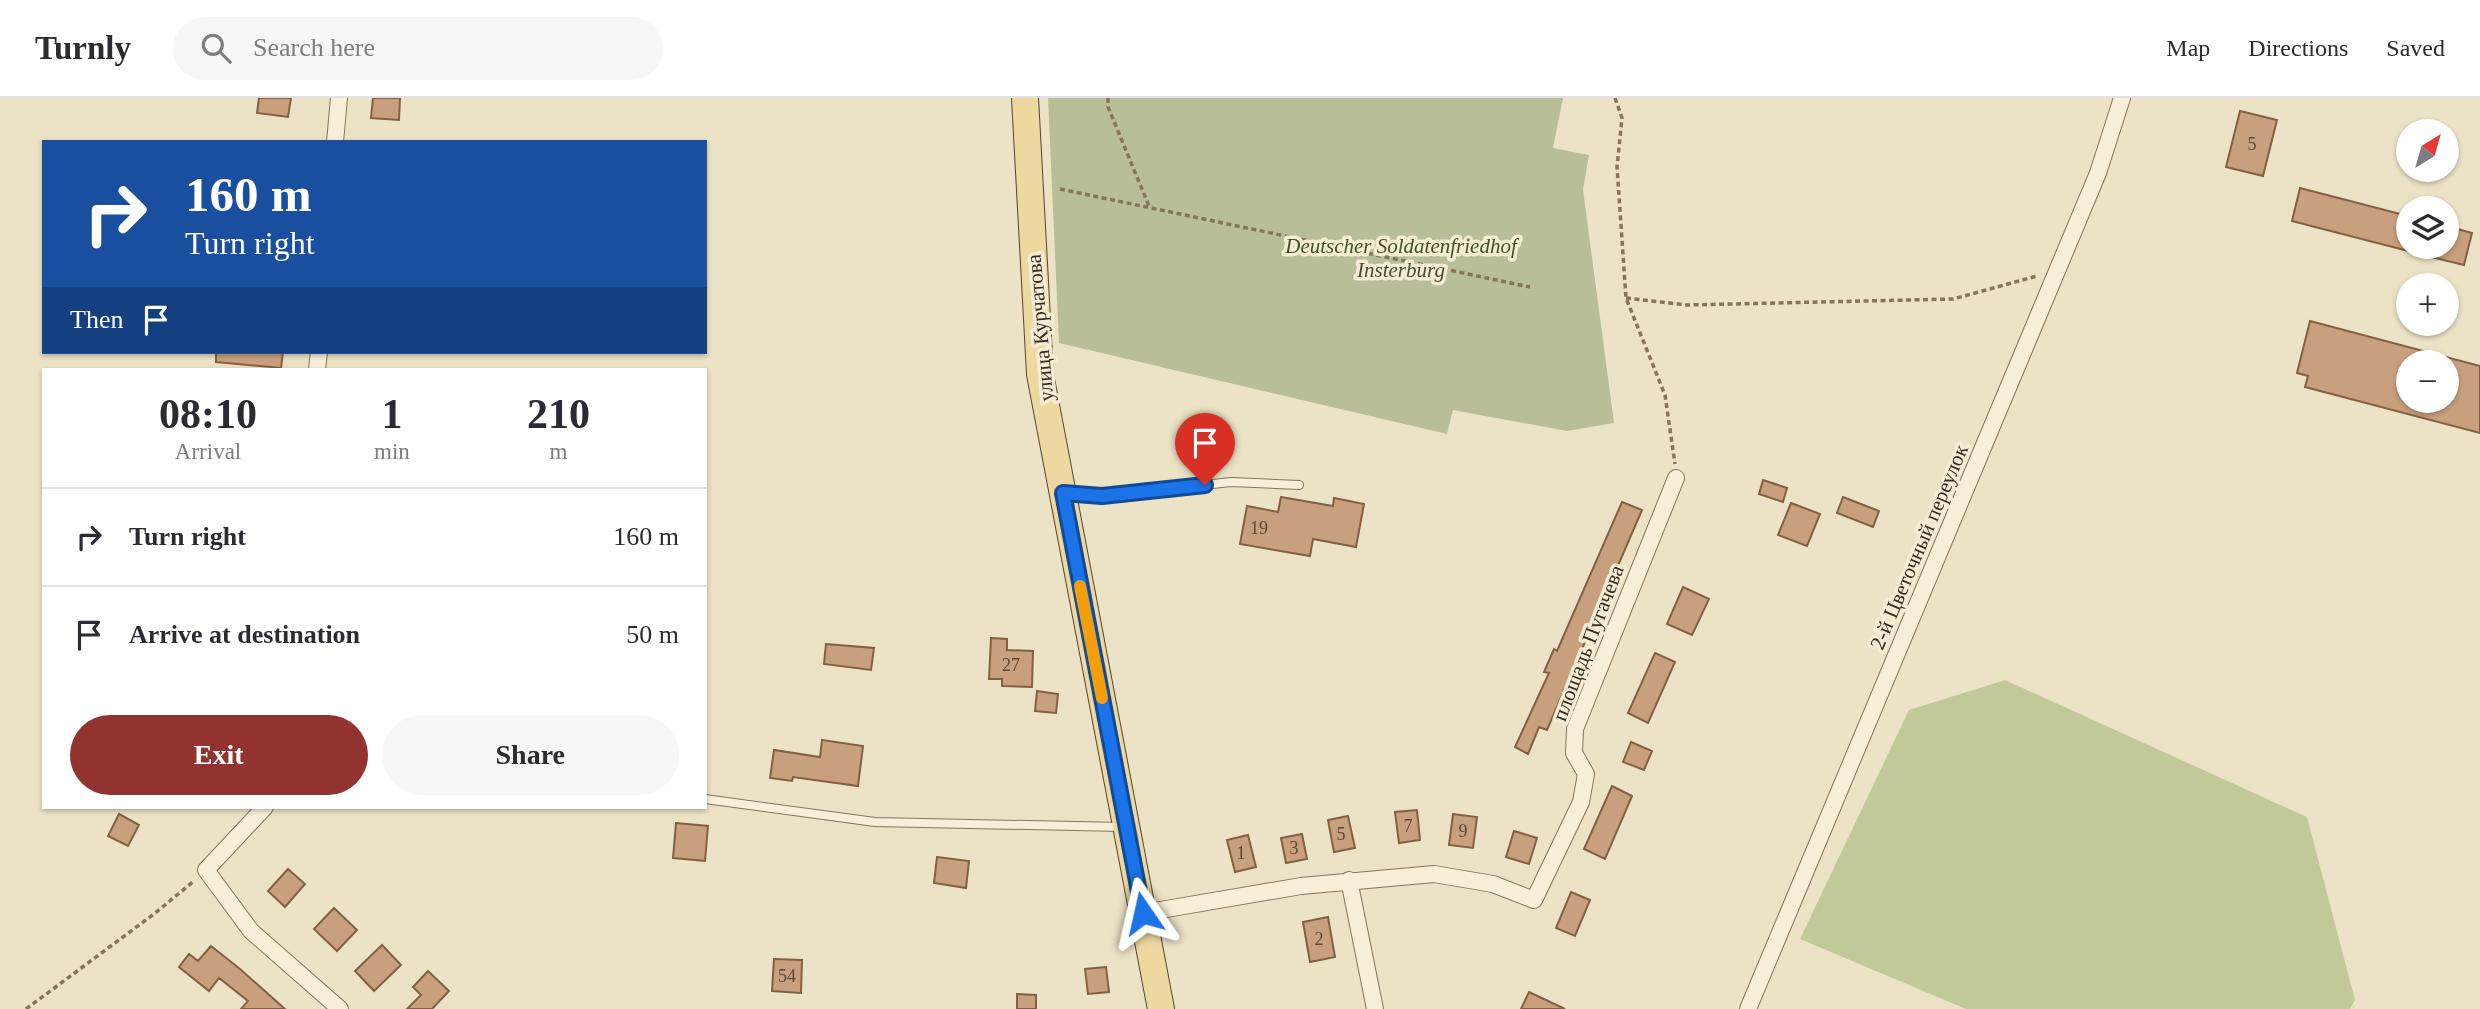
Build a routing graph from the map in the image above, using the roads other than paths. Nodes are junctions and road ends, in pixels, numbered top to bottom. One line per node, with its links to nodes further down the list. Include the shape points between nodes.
1 (339, 98): 4 (street)
2 (1026, 98): 7 (main road, улица Курчатова, via 1040,374)
3 (2122, 98): 16 (street, 2-й Цветочный переулок, via 2098,173)
4 (335, 140)
5 (1676, 478): 11 (street, площадь Пугачева, via 1575,729 1574,753 1586,774 1581,802 1534,900 1493,884 1434,874)
6 (1299, 485): 7 (lane, via 1231,482 1102,496)
7 (1063, 493): 10 (main road, улица Курчатова)
8 (707, 799): 10 (lane, via 875,822)
9 (263, 809): 13 (street, via 206,870 251,931)
10 (1126, 827): 12 (main road, улица Курчатова)
11 (1349, 880): 12 (street); 15 (street)
12 (1143, 913): 14 (main road, улица Курчатова)
13 (340, 1009)
14 (1161, 1009)
15 (1375, 1009)
16 (1748, 1009)

